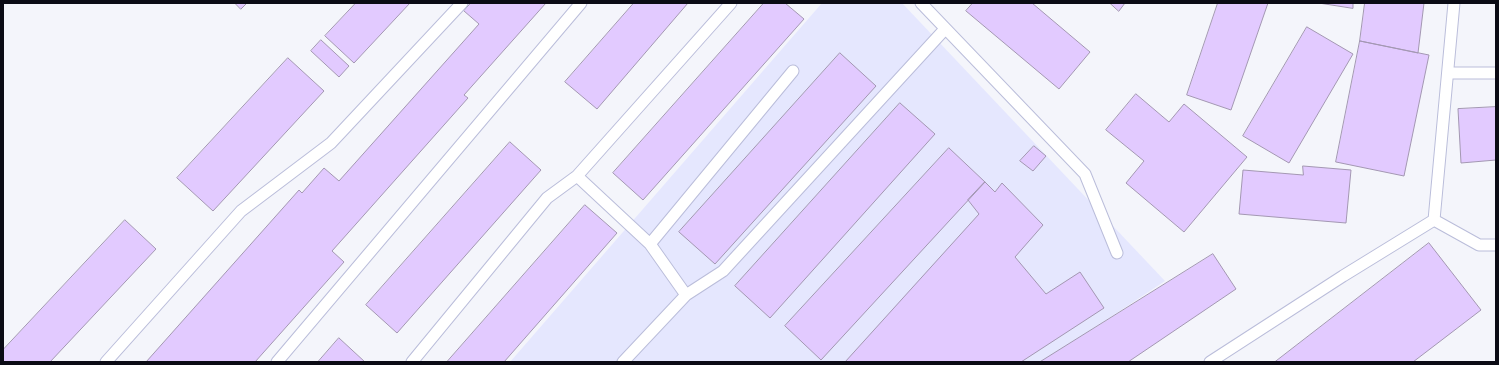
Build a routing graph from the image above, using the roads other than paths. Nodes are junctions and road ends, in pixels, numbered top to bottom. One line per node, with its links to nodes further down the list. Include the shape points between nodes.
1 (462, 3): 16 (lane, via 331,143 241,211)
2 (581, 3): 17 (lane)
3 (731, 3): 10 (lane)
4 (921, 3): 6 (lane)
5 (1454, 3): 8 (lane)
6 (945, 29): 14 (lane, via 1085,174); 15 (lane, via 722,271)
7 (793, 71): 12 (lane)
8 (1448, 73): 9 (lane); 11 (lane)
9 (1496, 73)
10 (577, 176): 12 (lane); 18 (lane, via 547,198)
11 (1434, 220): 13 (lane, via 1479,245); 20 (lane)
12 (650, 244): 15 (lane)
13 (1496, 245)
14 (1117, 253)
15 (686, 295): 19 (lane)
16 (106, 362)
17 (277, 362)
18 (412, 362)
19 (623, 362)
20 (1210, 362)

